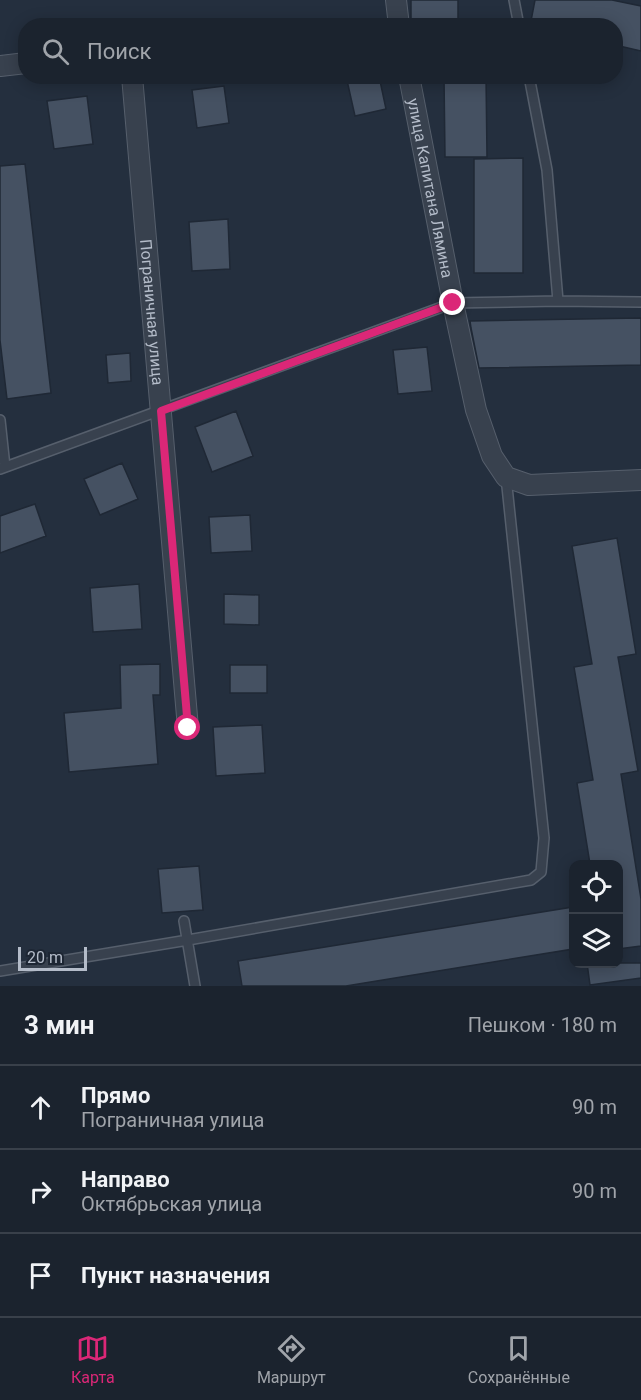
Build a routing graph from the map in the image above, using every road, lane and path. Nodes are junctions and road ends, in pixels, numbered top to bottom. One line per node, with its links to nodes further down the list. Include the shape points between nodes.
1 (396, 0): 3 (street)
2 (514, 0): 4 (lane)
3 (398, 18)
4 (517, 18)
5 (18, 64): 6 (street)
6 (0, 66)
7 (133, 84): 13 (street, Пограничная улица)
8 (411, 84): 12 (street, улица Капитана Лямина)
9 (531, 84): 10 (lane, via 547,170)
10 (558, 301): 11 (lane); 12 (lane)
11 (641, 302)
12 (453, 303): 13 (lane); 16 (street, улица Капитана Лямина, via 476,410 492,456)
13 (161, 411): 15 (lane); 18 (street, Пограничная улица)
14 (0, 420): 15 (lane)
15 (3, 468)
16 (506, 477): 17 (street, via 529,484); 20 (lane, via 544,838 541,872 531,880)
17 (641, 480)
18 (188, 728)
19 (184, 921): 20 (lane)
20 (188, 940): 21 (lane); 22 (lane)
21 (0, 971)
22 (195, 986)

